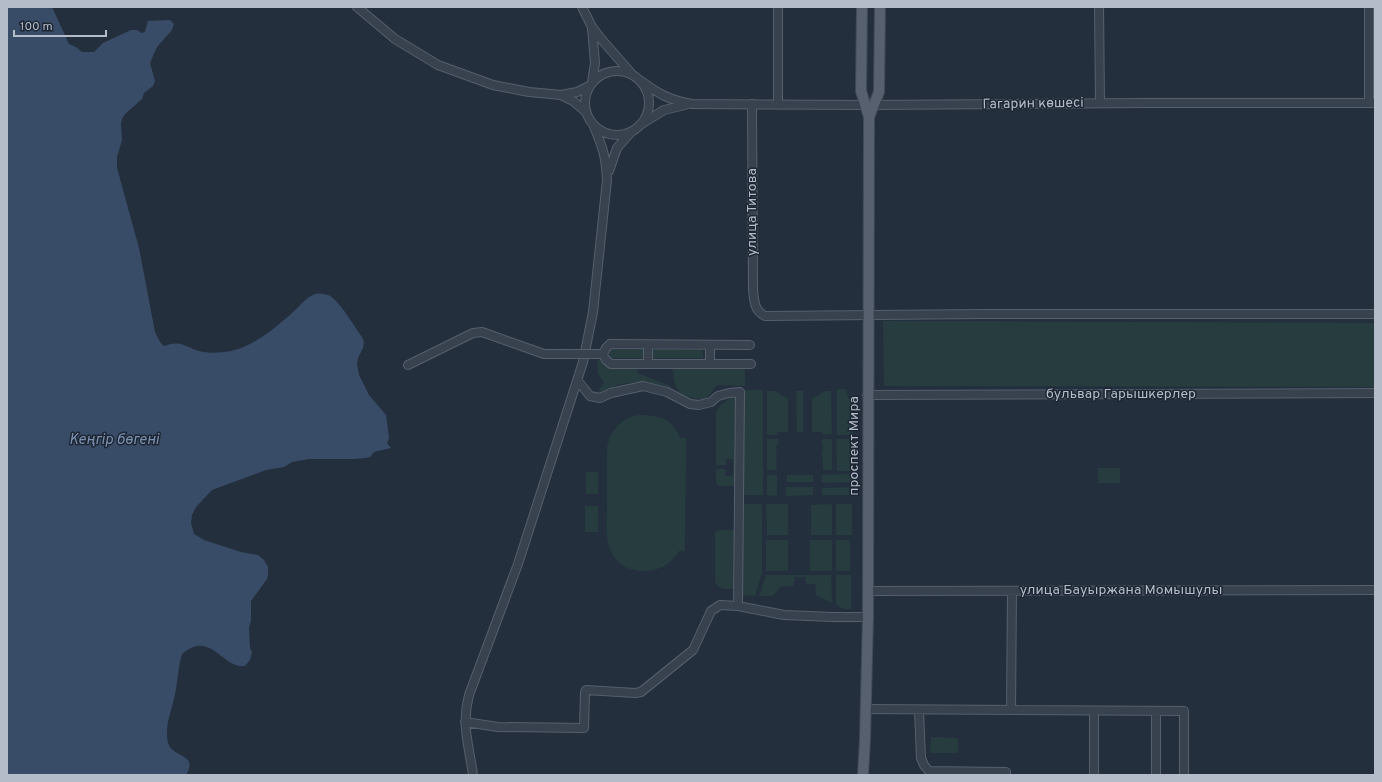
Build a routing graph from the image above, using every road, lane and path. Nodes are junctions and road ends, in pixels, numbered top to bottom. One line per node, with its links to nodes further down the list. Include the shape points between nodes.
1 (358, 7): 12 (street, via 394,40 438,65 493,84 529,92)
2 (862, 7): 18 (main road, проспект Мира, via 861,91)
3 (880, 7): 18 (main road, via 879,92)
4 (1099, 7): 13 (street)
5 (1369, 7): 14 (street)
6 (583, 8): 8 (street)
7 (776, 8): 17 (street)
8 (592, 27): 9 (street); 11 (street, via 595,64)
9 (633, 75): 10 (street); 11 (street, via 622,71 610,71 600,75)
10 (641, 81): 15 (street, via 675,101); 21 (street, via 649,100 647,113)
11 (591, 84): 12 (street, via 577,92); 19 (street, via 585,97)
12 (561, 95): 19 (street)
13 (1100, 103): 14 (street, Гагарин көшесі); 18 (street, Гагарин көшесі)
14 (1372, 103)
15 (692, 104): 16 (street, Гагарин көшесі); 21 (street, via 664,110)
16 (752, 104): 17 (street, Гагарин көшесі); 25 (street, улица Титова, via 753,296 757,310 765,316)
17 (778, 104): 18 (street, Гагарин көшесі)
18 (870, 105): 25 (main road, проспект Мира)
19 (586, 112): 20 (street)
20 (593, 124): 22 (street, via 611,134); 23 (street, via 603,146)
21 (640, 124): 22 (street)
22 (631, 132): 23 (street, via 617,148)
23 (607, 180): 34 (street, via 593,312)
24 (1375, 314): 25 (street)
25 (868, 315): 36 (main road, проспект Мира)
26 (750, 344): 28 (street)
27 (648, 345): 28 (street); 29 (street, via 610,344); 31 (street)
28 (710, 345): 32 (street)
29 (602, 354): 30 (street, bridge, via 544,354 482,332 473,333); 31 (street, via 611,364)
30 (408, 364)
31 (648, 364): 32 (street)
32 (710, 364): 33 (street)
33 (751, 364)
34 (578, 381): 40 (street, via 590,396 600,398 643,386 667,392 690,404 699,405 711,402 718,396 740,392); 47 (street, via 518,564 468,695)
35 (1375, 393): 36 (street, бульвар Гарышкерлер)
36 (867, 395): 37 (main road, проспект Мира)
37 (868, 590): 39 (street, улица Бауыржана Момышулы); 41 (main road, проспект Мира)
38 (1375, 590): 39 (street, улица Бауыржана Момышулы)
39 (1012, 591): 44 (street)
40 (738, 606): 41 (street, via 784,615); 47 (street, via 720,605 711,611 693,650 641,692 586,690 584,728 498,727)
41 (868, 616): 42 (main road, проспект Мира)
42 (866, 709): 43 (street); 49 (main road, проспект Мира)
43 (919, 710): 44 (street); 50 (street, via 921,758 929,771 1006,772)
44 (1011, 710): 45 (street)
45 (1094, 711): 46 (street); 51 (street)
46 (1156, 711): 52 (street); 53 (street, via 1184,711)
47 (465, 722): 48 (street)
48 (473, 775)
49 (862, 775)
50 (1006, 775)
51 (1094, 775)
52 (1156, 775)
53 (1184, 775)

